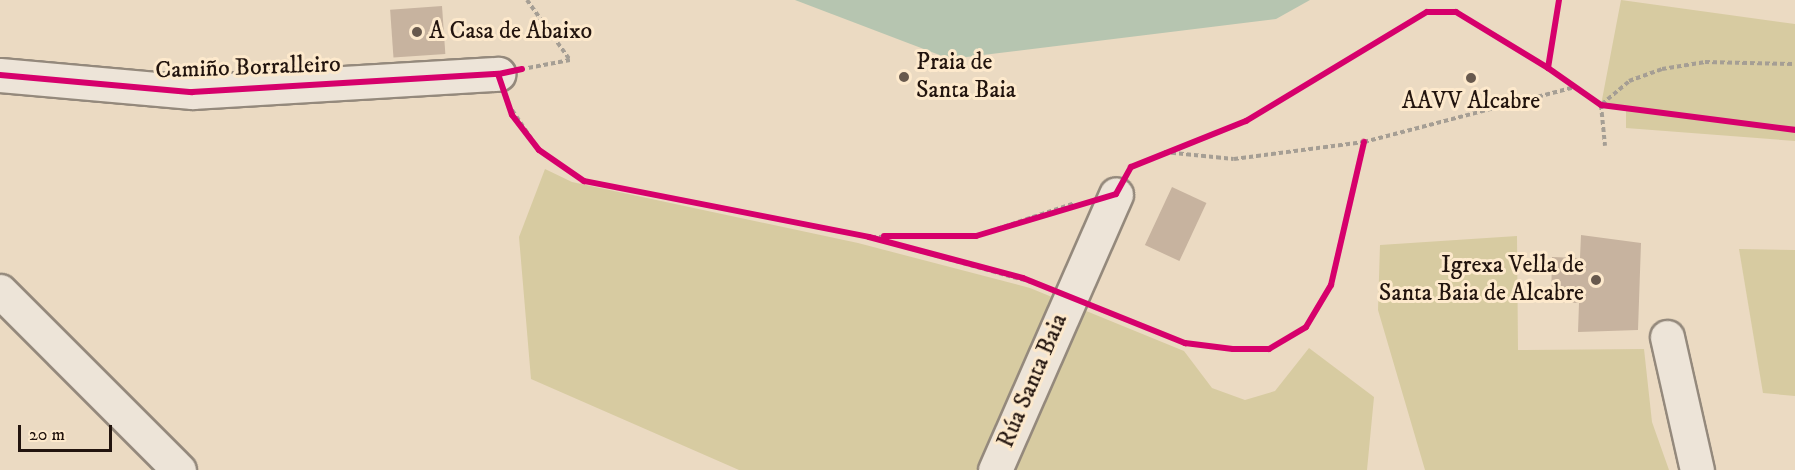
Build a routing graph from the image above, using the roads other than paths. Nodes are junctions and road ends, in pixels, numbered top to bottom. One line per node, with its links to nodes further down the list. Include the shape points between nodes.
1 (498, 74): 2 (street, Camiño Borralleiro, via 192,92)
2 (0, 75)
3 (1116, 194): 7 (street, Rúa Santa Baia, via 1068,295)
4 (0, 291): 6 (street)
5 (1667, 337): 8 (street)
6 (178, 470)
7 (995, 470)
8 (1697, 470)

